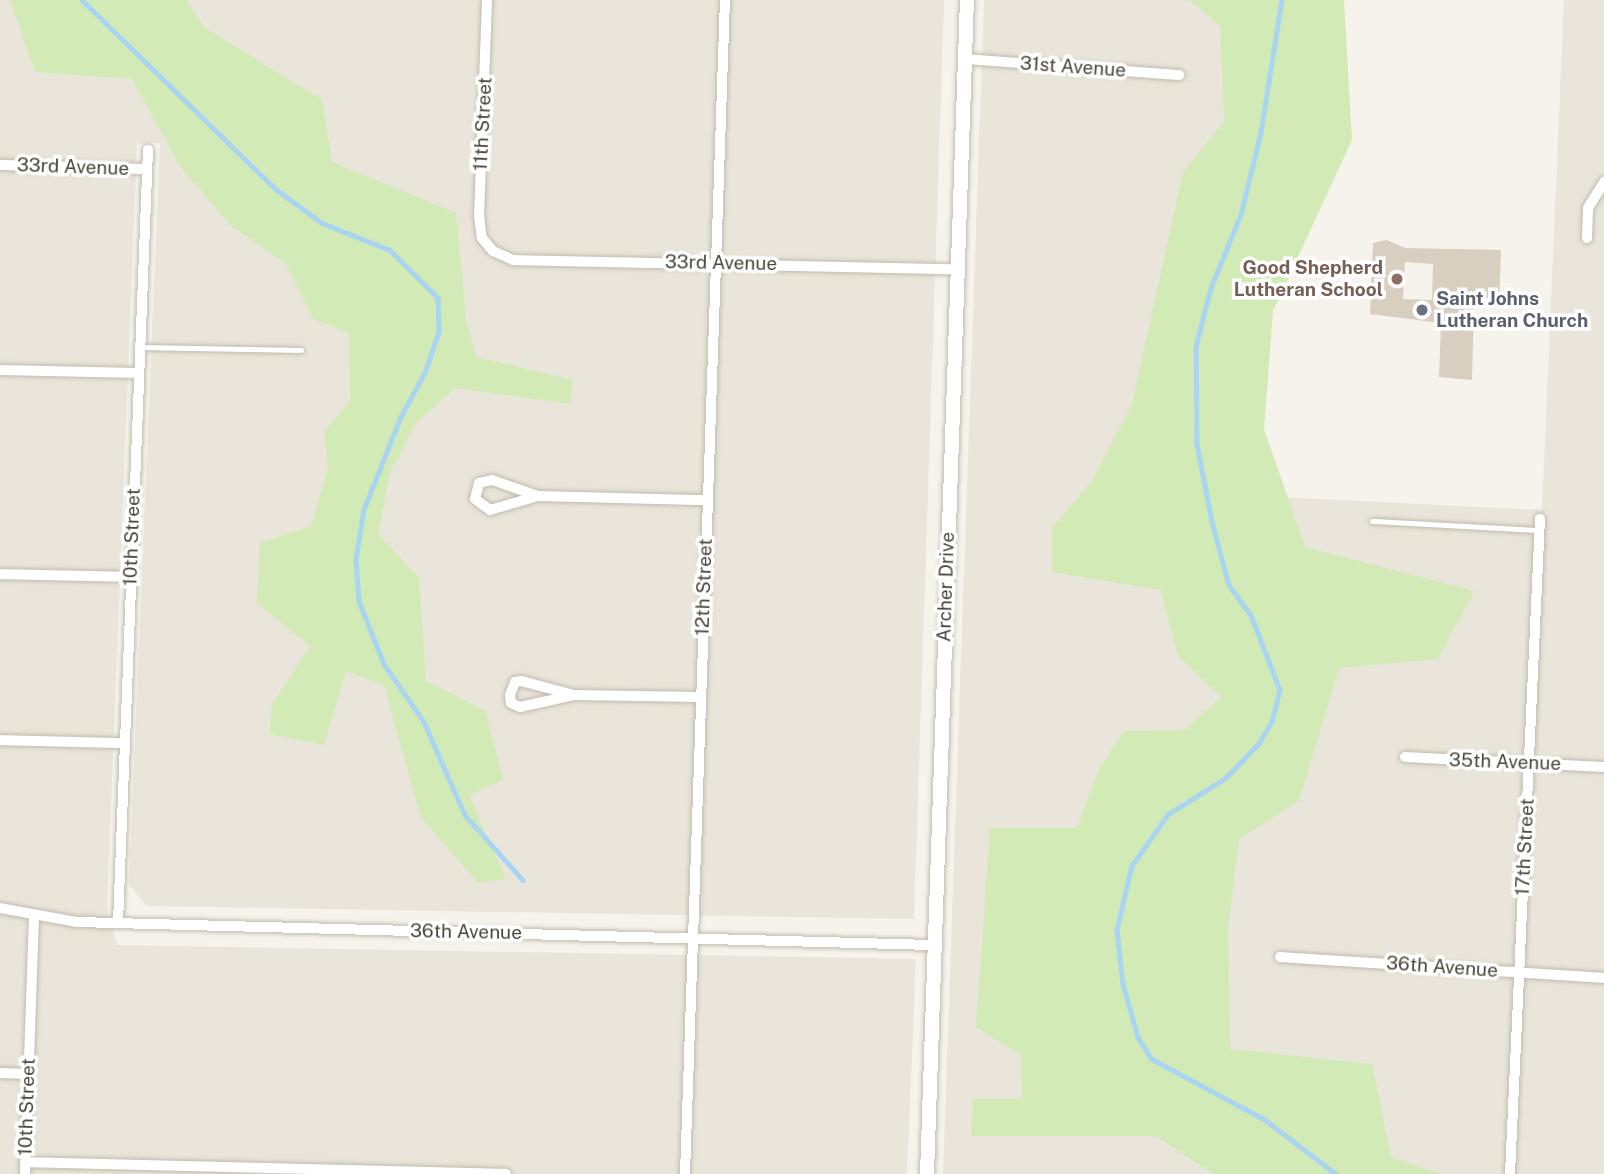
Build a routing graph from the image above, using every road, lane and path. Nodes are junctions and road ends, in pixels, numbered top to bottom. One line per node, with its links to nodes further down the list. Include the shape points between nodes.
1 (487, 0): 11 (street, 11th Street, via 479,215)
2 (724, 0): 12 (street, 12th Street)
3 (967, 0): 4 (street, Archer Drive)
4 (966, 59): 5 (street, 31st Avenue); 13 (street, Archer Drive)
5 (1179, 75)
6 (148, 150): 8 (street, 10th Street)
7 (0, 164): 8 (street, 33rd Avenue)
8 (146, 169): 14 (street, 10th Street)
9 (1604, 182): 10 (street, via 1588,208)
10 (1587, 238)
11 (488, 247): 12 (street, 33rd Avenue, via 513,260)
12 (718, 263): 13 (street, 33rd Avenue); 19 (street, 12th Street)
13 (958, 269): 35 (street, Archer Drive)
14 (139, 347): 15 (lane); 17 (street, 10th Street)
15 (301, 350)
16 (0, 370): 17 (street)
17 (138, 373): 23 (street, 10th Street)
18 (538, 496): 18 (street, via 492,480 479,483 475,499 490,510); 19 (street)
19 (708, 500): 25 (street, 12th Street)
20 (1372, 520): 21 (lane)
21 (1539, 524): 29 (street, 17th Street)
22 (0, 574): 23 (street)
23 (131, 578): 27 (street, 10th Street)
24 (574, 695): 24 (street, via 528,681 514,682 509,695 511,703 520,707); 25 (street)
25 (699, 697): 34 (street, 12th Street)
26 (0, 740): 27 (street)
27 (123, 743): 33 (street, 10th Street)
28 (1405, 757): 29 (street, 35th Avenue)
29 (1530, 764): 30 (street, 35th Avenue); 37 (street, 17th Street)
30 (1604, 767)
31 (0, 908): 32 (street, 36th Avenue)
32 (34, 915): 33 (street, 36th Avenue); 40 (street, 10th Street)
33 (118, 923): 34 (street, 36th Avenue)
34 (691, 938): 35 (street, 36th Avenue); 44 (street, 12th Street)
35 (934, 944): 45 (street, Archer Drive)
36 (1280, 957): 37 (street, 36th Avenue)
37 (1518, 972): 38 (street, 36th Avenue); 46 (street, 17th Street)
38 (1604, 978)
39 (0, 1073): 40 (street)
40 (28, 1074): 41 (street, 10th Street)
41 (26, 1162): 42 (street, 10th Street); 43 (street)
42 (25, 1174)
43 (506, 1174)
44 (685, 1174)
45 (927, 1174)
46 (1510, 1174)

